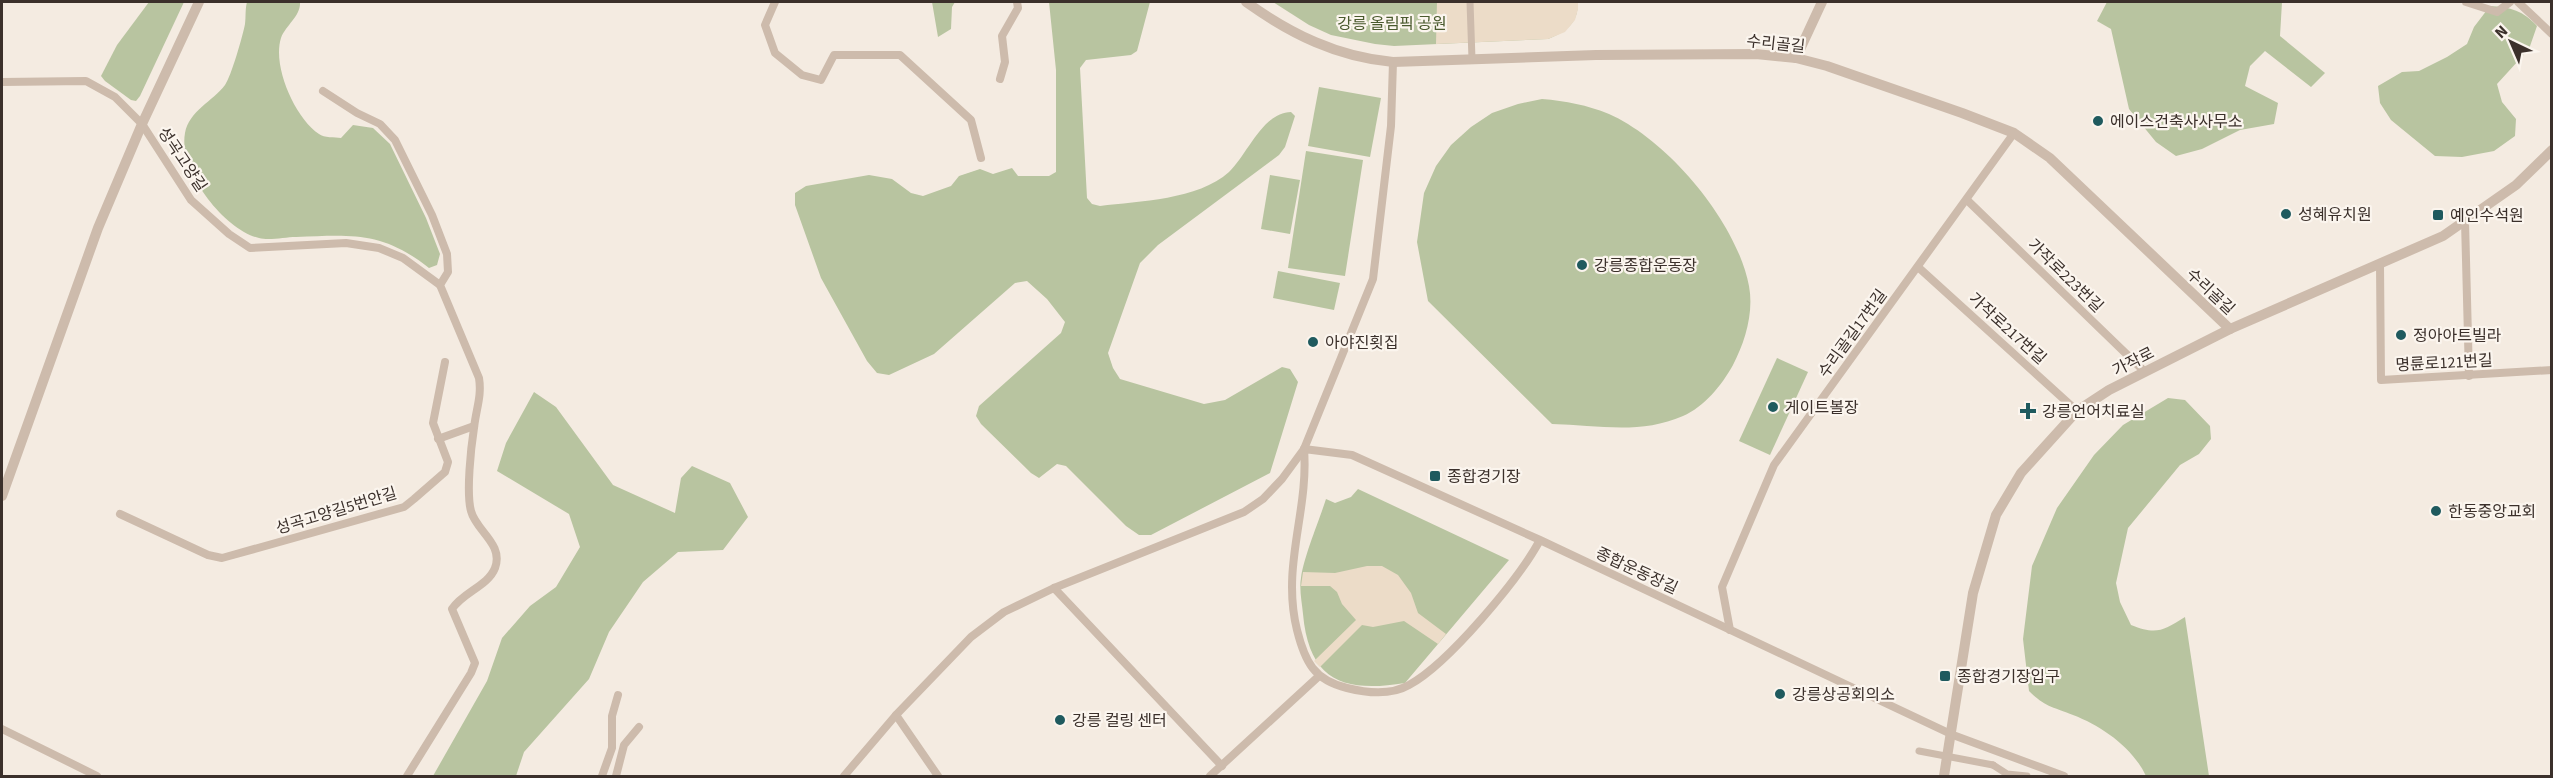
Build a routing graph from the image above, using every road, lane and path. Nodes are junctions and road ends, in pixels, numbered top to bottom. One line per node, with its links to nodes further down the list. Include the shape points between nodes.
1 (199, 2): 17 (street)
2 (775, 2): 20 (street, via 765,25 775,53 802,75 821,81 834,55 900,55 971,120)
3 (1017, 2): 14 (street, via 1018,8 1002,36 1005,62)
4 (1246, 2): 13 (street, 수리골길, via 1316,43 1347,55)
5 (1470, 2): 12 (street)
6 (1822, 2): 11 (street)
7 (2466, 2): 8 (street, via 2497,12)
8 (2510, 2)
9 (2518, 2): 10 (street)
10 (2552, 34)
11 (1796, 58): 12 (street, 수리골길, via 1756,54); 18 (street, 수리골길)
12 (1472, 59): 13 (street, 수리골길)
13 (1393, 62): 34 (street, via 1391,126 1374,274)
14 (1000, 79)
15 (2, 82): 17 (street, 성곡고양길, via 86,81 115,98)
16 (324, 91): 25 (street, via 380,124 394,140 447,254 448,272)
17 (142, 124): 25 (street, 성곡고양길, via 191,200 250,248 346,243 379,248 403,258); 35 (street, via 98,228)
18 (2014, 133): 21 (street, 수리골길17번길); 26 (street, 수리골길, via 2050,158)
19 (2552, 150): 22 (street, 가작로, via 2516,185)
20 (981, 158)
21 (1967, 200): 24 (street, 수리골길17번길); 29 (street, 가작로223번길)
22 (2465, 221): 23 (street, 가작로, via 2443,236); 30 (street)
23 (2380, 265): 26 (street, 가작로); 30 (street, 명륜로121번길, via 2381,380)
24 (1918, 267): 31 (street, 가작로217번길); 39 (street, 수리골길17번길, via 1774,465 1722,587)
25 (440, 285): 32 (street, via 479,378 482,394)
26 (2230, 329): 29 (street, 가작로)
27 (446, 362): 33 (street, 성곡고양길5번안길, via 433,423)
28 (2552, 370): 30 (street, 명륜로121번길)
29 (2144, 371): 31 (street, 가작로)
30 (2469, 376)
31 (2076, 411): 45 (street, 가작로, via 2021,473 1996,515 1973,593)
32 (474, 426): 33 (street); 49 (street, via 471,512 494,545 497,557 490,576 452,609 475,663)
33 (438, 440): 36 (street, 성곡고양길5번안길, via 448,462 445,472 404,507 237,555 208,555)
34 (1304, 449): 37 (street, 종합운동장길, via 1352,455); 38 (street, via 1263,499 1244,512); 40 (street, via 1304,493 1294,544 1293,606 1303,648)
35 (2, 496)
36 (120, 514)
37 (1540, 540): 39 (street, 종합운동장길); 40 (street, via 1530,560 1456,646 1410,685 1378,693 1344,687)
38 (1054, 588): 42 (street, via 1004,612 970,637); 47 (street)
39 (1730, 630): 45 (street, 종합운동장길)
40 (1319, 676): 47 (street)
41 (618, 695): 50 (street, via 612,716 612,748)
42 (896, 715): 52 (street); 53 (street)
43 (639, 727): 51 (street, via 624,745)
44 (2, 729): 48 (street)
45 (1953, 735): 55 (street, 가작로); 57 (street, 종합운동장길)
46 (1919, 751): 56 (street, bridge, via 1993,765 2007,774)
47 (1222, 766): 54 (street)
48 (97, 777)
49 (407, 777)
50 (602, 777)
51 (616, 777)
52 (844, 777)
53 (938, 777)
54 (1210, 777)
55 (1944, 777)
56 (2027, 777)
57 (2064, 777)

